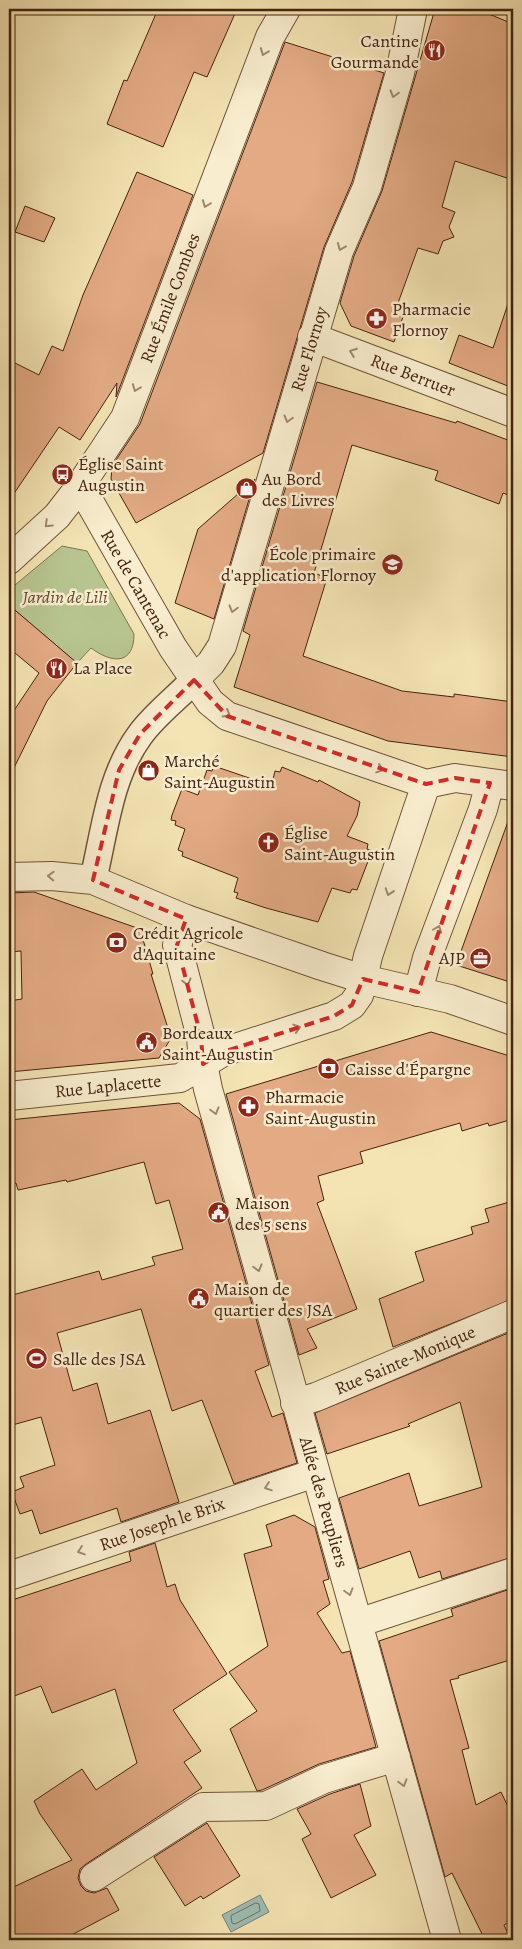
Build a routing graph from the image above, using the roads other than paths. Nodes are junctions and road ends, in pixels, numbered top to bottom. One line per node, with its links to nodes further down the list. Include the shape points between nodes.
1 (286, 9): 5 (street, Rue Émile Combes, one-way to 5, via 270,37 124,418)
2 (407, 10): 3 (street, Rue Flornoy, one-way to 3, via 400,73 367,186 339,252)
3 (312, 338): 4 (street, Rue Berruer, one-way to 3); 7 (street, Rue Flornoy, one-way to 7, via 222,646)
4 (513, 413)
5 (78, 490): 6 (street, Rue Émile Combes, one-way to 6, via 57,516); 7 (street, Rue de Cantenac, via 85,494 172,648)
6 (9, 560)
7 (194, 680): 8 (street, Rue de Cantenac, one-way to 8, via 210,702 227,716); 11 (street, via 140,734 119,770)
8 (426, 784): 9 (street, via 455,778); 13 (street, Rue Laplacette, one-way to 13)
9 (501, 784): 14 (street, one-way to 9, via 427,958 483,809)
10 (9, 877): 11 (street, one-way to 10, via 52,876)
11 (93, 880): 12 (street)
12 (186, 919): 13 (street); 16 (street, Allée des Peupliers, one-way to 16, via 177,945 201,1037)
13 (363, 979): 14 (street); 16 (street, Rue Laplacette, one-way to 13, via 223,1052 334,1016 352,1005 359,995)
14 (418, 992): 15 (street, via 450,999)
15 (513, 1021)
16 (203, 1064): 17 (street, Rue Laplacette, via 180,1078); 19 (street, Allée des Peupliers, one-way to 19)
17 (9, 1096)
18 (513, 1314): 19 (street, Rue Sainte-Monique)
19 (296, 1403): 20 (street, Allée des Peupliers)
20 (315, 1473): 22 (street, Rue Joseph le Brix, one-way to 22); 23 (street, Allée des Peupliers, one-way to 23)
21 (513, 1572): 23 (street)
22 (9, 1576)
23 (358, 1623): 24 (street, Allée des Peupliers)
24 (396, 1757): 25 (street, via 324,1779 266,1806 202,1807); 26 (street, Allée des Peupliers, one-way to 26)
25 (94, 1877)
26 (447, 1940)

